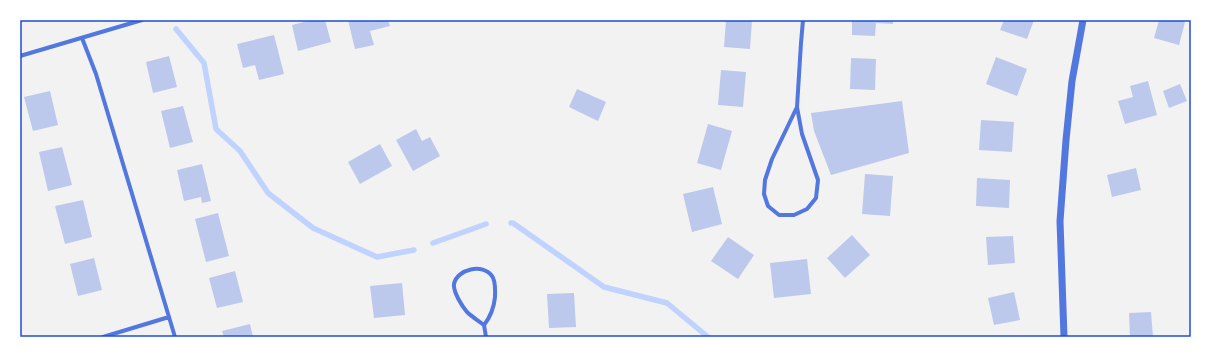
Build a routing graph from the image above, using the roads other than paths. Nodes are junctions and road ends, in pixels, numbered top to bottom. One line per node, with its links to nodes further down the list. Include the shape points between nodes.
1 (142, 20): 4 (street)
2 (803, 20): 6 (street)
3 (1083, 20): 12 (street, via 1072,81 1060,221)
4 (82, 38): 5 (street); 7 (street, via 96,74)
5 (20, 56)
6 (797, 107): 6 (street, via 772,159 765,180 764,194 768,206 779,215 794,214 807,209 816,198 818,180 802,134)
7 (169, 317): 9 (street); 10 (street)
8 (484, 325): 8 (street, via 467,312 456,296 454,285 459,275 467,271 477,269 487,271 493,276 496,289 494,308); 11 (street)
9 (103, 337)
10 (175, 337)
11 (486, 337)
12 (1064, 337)

